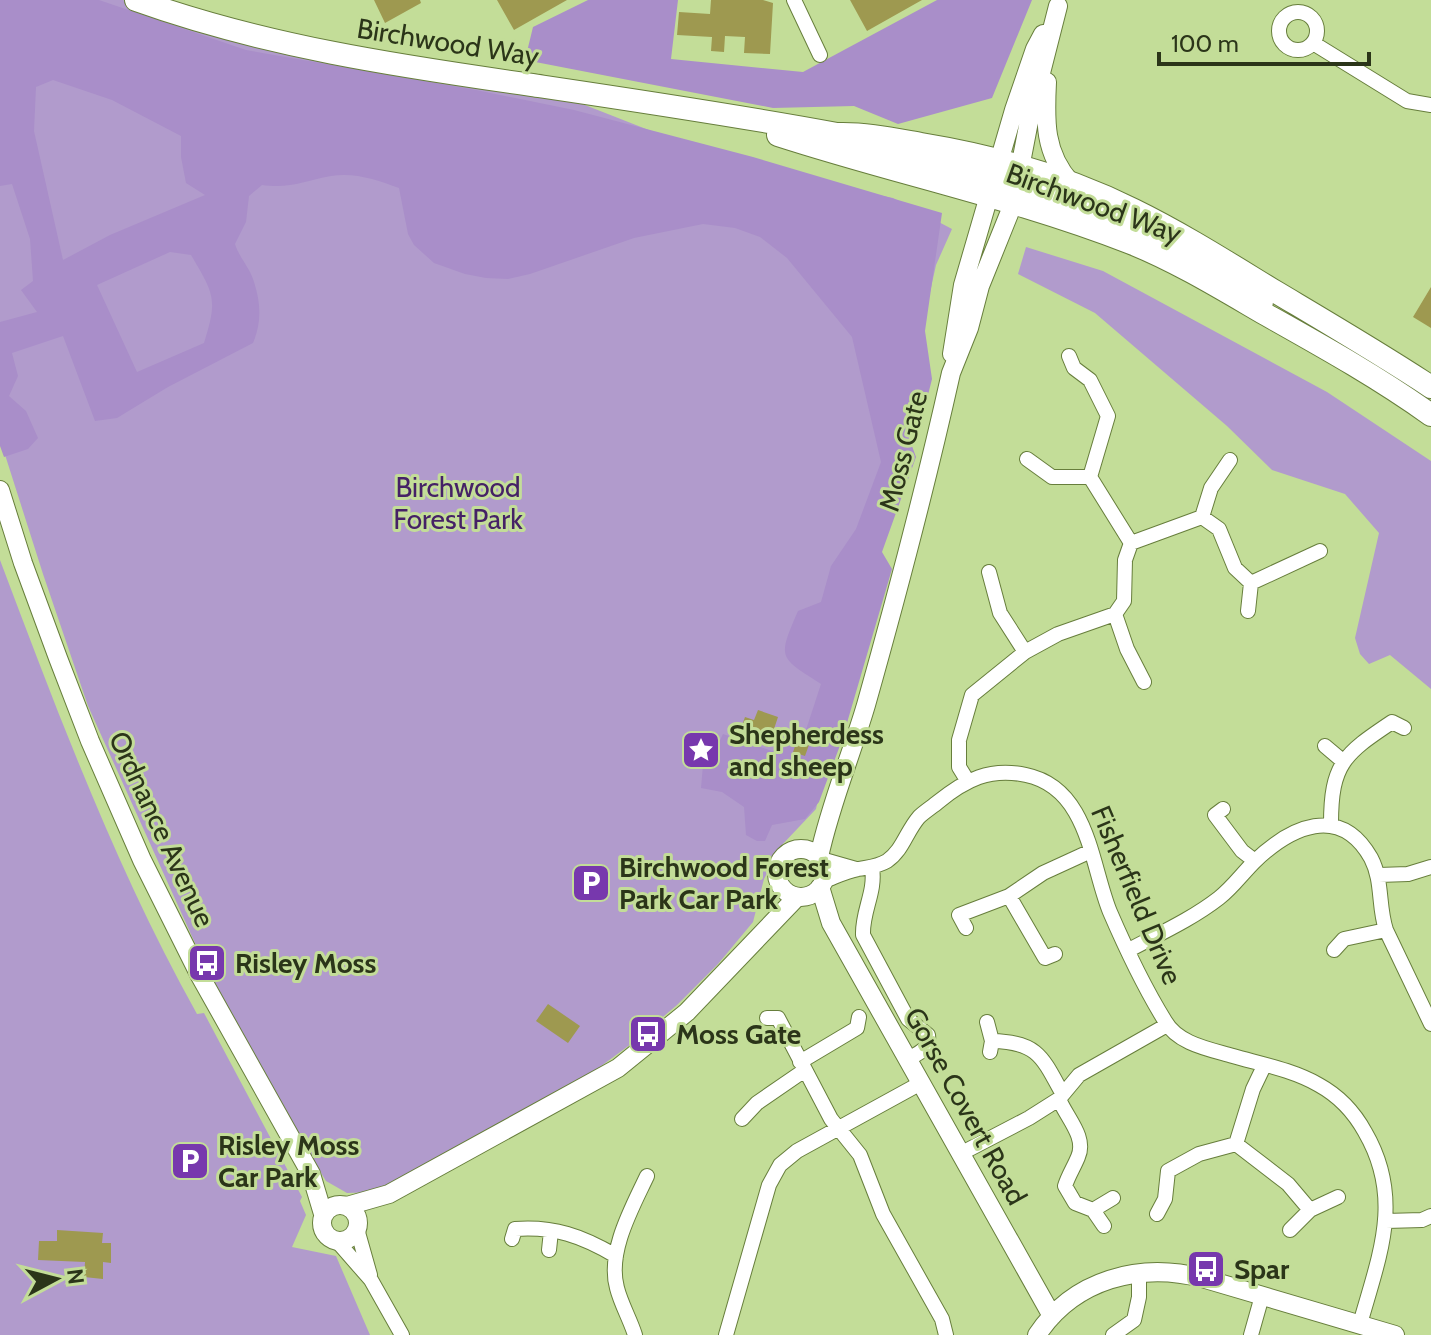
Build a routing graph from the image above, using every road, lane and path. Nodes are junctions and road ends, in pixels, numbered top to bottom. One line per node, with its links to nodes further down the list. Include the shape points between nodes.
1 (136, 0): 8 (main road, Birchwood Way, via 306,49)
2 (794, 0): 6 (street)
3 (1059, 3): 4 (street); 9 (street, Moss Gate, via 1035,49)
4 (1050, 39): 10 (street, via 1047,137 1053,158); 11 (street, Moss Gate)
5 (1313, 43): 7 (street, via 1407,101)
6 (820, 55)
7 (1431, 105)
8 (708, 112): 9 (main road, Birchwood Way, via 842,156); 9 (main road, Birchwood Way, via 952,149)
9 (994, 178): 11 (main road, Birchwood Way); 11 (main road, Birchwood Way); 13 (street, Moss Gate, via 957,308)
10 (1071, 183): 11 (main road, Birchwood Way); 14 (main road, Birchwood Way, via 1176,231)
11 (1017, 186): 13 (street, Moss Gate); 15 (main road, Birchwood Way, via 1182,268 1383,381)
12 (1069, 356): 18 (street, via 1074,368 1090,380 1108,416)
13 (951, 373): 34 (street, Moss Gate, via 876,668)
14 (1431, 387)
15 (1431, 415)
16 (1027, 459): 18 (street, via 1052,477)
17 (1230, 460): 20 (street, via 1211,488)
18 (1090, 477): 21 (street)
19 (0, 490): 68 (street, Ordnance Avenue, via 58,658 142,860)
20 (1202, 517): 21 (street); 24 (street, via 1219,529 1235,568)
21 (1131, 543): 26 (street, via 1124,601)
22 (1320, 551): 24 (street)
23 (989, 572): 27 (street, via 1000,613)
24 (1251, 583): 25 (street)
25 (1248, 611)
26 (1115, 614): 27 (street); 28 (street)
27 (1025, 652): 32 (street, via 972,695 959,740 959,767)
28 (1144, 682)
29 (1404, 728): 31 (street, via 1392,722)
30 (1325, 746): 31 (street)
31 (1344, 762): 35 (street, via 1335,776)
32 (967, 780): 37 (street, Fisherfield Drive, via 998,774 1038,779 1072,808); 41 (street, Fisherfield Drive, via 919,817 897,853)
33 (1223, 809): 39 (street, via 1215,815)
34 (827, 819): 36 (street, Moss Gate); 38 (street, Moss Gate)
35 (1331, 824): 39 (street, via 1306,827 1281,839); 42 (street, via 1351,834)
36 (791, 850): 38 (street, via 806,849); 43 (street, Moss Gate, via 778,865)
37 (1091, 851): 45 (street); 51 (street, Fisherfield Drive, via 1108,908)
38 (820, 858): 41 (street); 44 (street, Moss Gate, via 825,870)
39 (1255, 861): 51 (street, via 1201,912)
40 (1431, 867): 42 (street)
41 (864, 868): 44 (street, Fisherfield Drive); 59 (street, via 873,886 863,935 908,1019 928,1035 925,1049)
42 (1379, 875): 50 (street)
43 (779, 884): 46 (street); 48 (street, Moss Gate)
44 (822, 884): 46 (street, Moss Gate); 47 (street, Gorse Covert Road)
45 (1009, 896): 49 (street, via 959,915); 53 (street, via 1045,958)
46 (800, 897): 47 (street, Gorse Covert Road); 48 (street, Moss Gate)
47 (831, 923): 59 (street, Gorse Covert Road)
48 (767, 926): 70 (street, Moss Gate, via 687,1012 626,1063)
49 (966, 928)
50 (1386, 930): 52 (street, via 1344,939); 57 (street)
51 (1129, 950): 58 (street, Fisherfield Drive)
52 (1334, 950)
53 (1055, 954)
54 (859, 1017): 60 (street, via 857,1028)
55 (767, 1018): 60 (street, via 778,1018)
56 (987, 1022): 63 (street, via 991,1046 1028,1046 1046,1062)
57 (1431, 1024)
58 (1167, 1025): 61 (street, Fisherfield Drive, via 1199,1046); 63 (street, via 1079,1075)
59 (908, 1059): 62 (street, Gorse Covert Road)
60 (802, 1066): 64 (street); 65 (street)
61 (1264, 1066): 66 (street); 79 (street, Fisherfield Drive, via 1321,1086 1355,1116 1380,1162)
62 (921, 1083): 65 (street); 67 (street, Gorse Covert Road)
63 (1060, 1096): 67 (street); 74 (street, via 1080,1147 1065,1186 1075,1203)
64 (742, 1119)
65 (840, 1128): 95 (street, via 797,1151 774,1174); 96 (street, via 860,1155 883,1214)
66 (1236, 1144): 75 (street, via 1288,1184); 77 (street, via 1164,1170 1165,1199)
67 (960, 1154): 91 (street, Gorse Covert Road)
68 (311, 1174): 73 (street, Ordnance Avenue); 76 (street, Ordnance Avenue)
69 (647, 1176): 87 (street)
70 (389, 1194): 73 (street, Moss Gate); 81 (street, Moss Gate)
71 (1338, 1197): 75 (street)
72 (1113, 1198): 74 (street)
73 (346, 1206): 76 (street, via 332,1206); 81 (street, via 356,1214)
74 (1093, 1210): 80 (street)
75 (1310, 1210): 82 (street)
76 (323, 1214): 85 (street, via 322,1229)
77 (1157, 1214)
78 (1431, 1216): 79 (street)
79 (1386, 1221): 92 (street, Fisherfield Drive)
80 (1104, 1226)
81 (357, 1228): 85 (street, via 350,1237); 89 (street)
82 (1290, 1230)
83 (551, 1231): 84 (street, via 515,1229); 86 (street); 87 (street, via 573,1234)
84 (512, 1239)
85 (336, 1240): 89 (street)
86 (549, 1250)
87 (616, 1256): 94 (street, via 617,1290)
88 (1139, 1272): 90 (street, via 1183,1273); 91 (street, via 1093,1287); 98 (street, via 1134,1320)
89 (371, 1280): 93 (street)
90 (1262, 1296): 92 (street); 99 (street)
91 (1052, 1316): 97 (street)
92 (1360, 1324): 100 (street)
93 (402, 1335)
94 (635, 1335)
95 (726, 1335)
96 (946, 1335)
97 (1037, 1335)
98 (1113, 1335)
99 (1251, 1335)
100 (1395, 1335)

